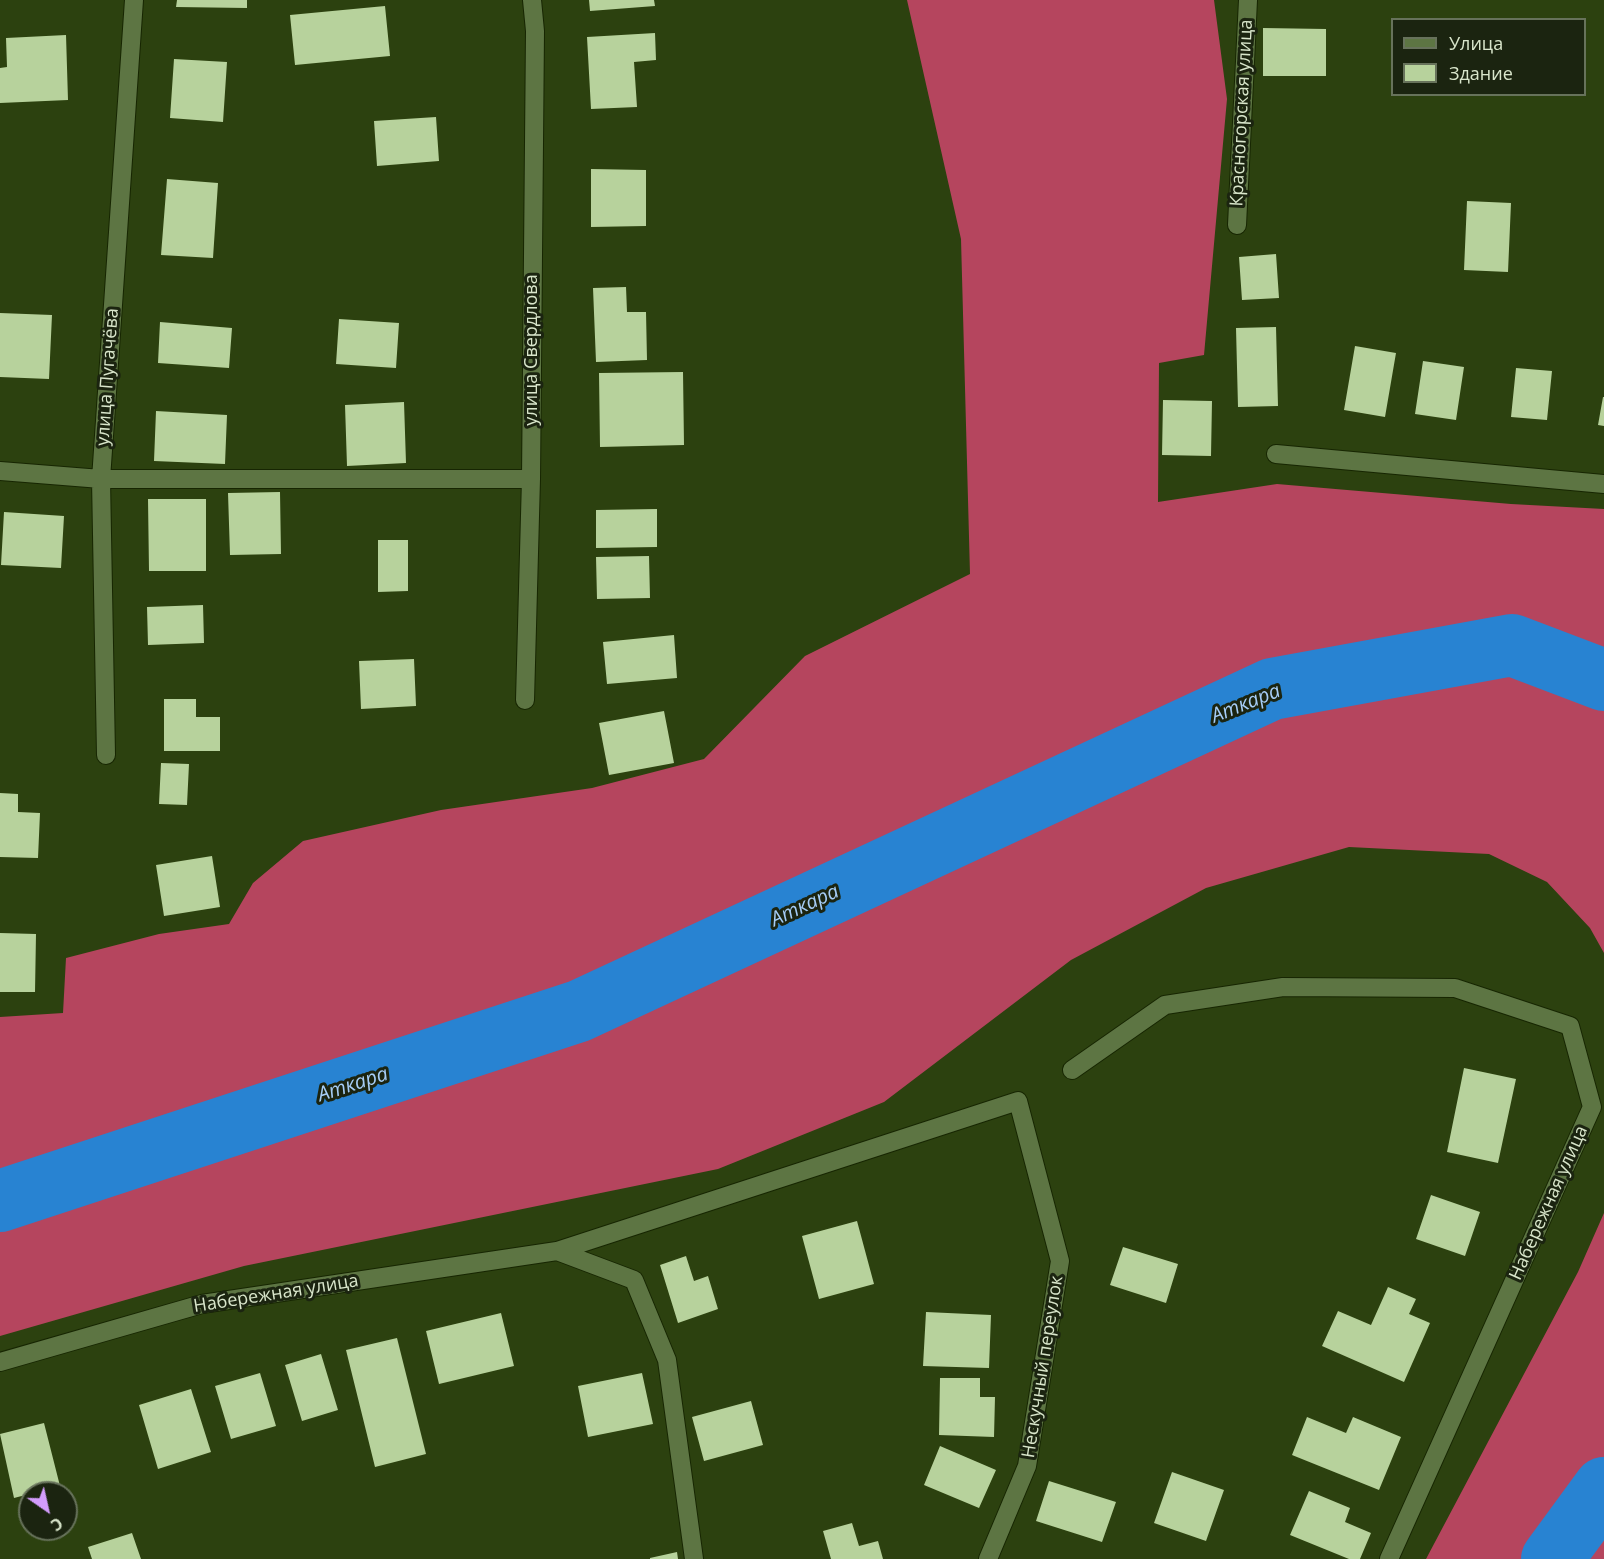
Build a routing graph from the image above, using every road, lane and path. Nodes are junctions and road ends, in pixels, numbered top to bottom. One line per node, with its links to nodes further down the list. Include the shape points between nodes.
1 (134, 0): 8 (street, улица Пугачёва)
2 (532, 0): 7 (street, улица Свердлова, via 535,31)
3 (1248, 0): 4 (street, Красногорская улица)
4 (1237, 225)
5 (1276, 454): 9 (street)
6 (0, 471): 8 (street)
7 (531, 478): 8 (street); 10 (street, улица Свердлова)
8 (101, 479): 11 (street, улица Пугачёва)
9 (1604, 484)
10 (525, 700)
11 (106, 755)
12 (1072, 1070): 18 (street, Набережная улица, via 1165,1005 1283,987 1455,988 1570,1026 1592,1107)
13 (1018, 1101): 14 (street, Набережная улица); 17 (street, Нескучный переулок, via 1060,1260 1027,1466)
14 (556, 1251): 15 (street, Набережная улица, via 202,1304); 16 (street, via 634,1280 667,1360)
15 (0, 1362)
16 (694, 1559)
17 (988, 1559)
18 (1389, 1559)

